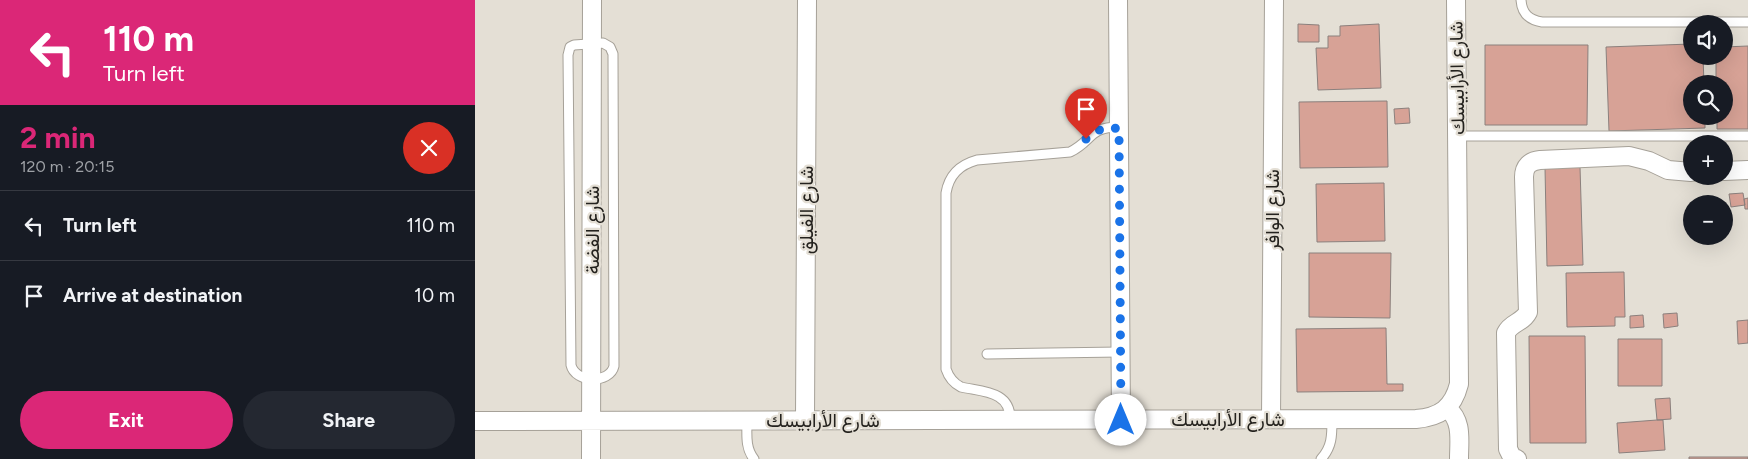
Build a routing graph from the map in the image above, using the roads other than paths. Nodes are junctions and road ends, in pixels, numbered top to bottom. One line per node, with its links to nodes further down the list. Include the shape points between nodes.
1 (593, 0): 8 (street, شارع الفضة)
2 (807, 0): 23 (street, شارع الفيلق)
3 (1118, 0): 9 (street)
4 (1274, 0): 19 (street, شارع الوافر)
5 (1456, 0): 10 (street, شارع الأرابيسك)
6 (1521, 0): 7 (lane, via 1527,16 1542,22)
7 (1748, 22)
8 (593, 43): 17 (street, شارع الفضة); 17 (lane, via 574,45 568,55 571,365 577,376)
9 (1119, 128): 15 (street); 24 (lane, via 1101,129 1070,152 969,162 955,172 947,186 946,369 961,387 1002,398 1009,407)
10 (1457, 136): 11 (lane); 18 (street, شارع الأرابيسك, via 1459,384)
11 (1748, 136)
12 (1733, 170): 13 (street)
13 (1748, 170)
14 (1683, 171): 31 (street, via 1668,170 1629,156 1540,160 1526,168 1528,312 1506,333 1509,450 1511,457)
15 (1120, 352): 16 (lane); 25 (street)
16 (987, 354)
17 (591, 378): 21 (street, شارع الفضة)
18 (1447, 408): 26 (street, شارع الأرابيسك, via 1428,418); 30 (street, via 1457,419)
19 (1271, 419): 25 (street, شارع الأرابيسك); 26 (street, شارع الأرابيسك)
20 (475, 420): 21 (street, شارع الأرابيسك)
21 (591, 420): 22 (street, شارع الأرابيسك); 27 (street, شارع الفضة)
22 (747, 420): 23 (street, شارع الأرابيسك); 28 (lane, via 748,446)
23 (805, 420): 24 (street, شارع الأرابيسك)
24 (1010, 420): 25 (street, شارع الأرابيسك)
25 (1121, 420)
26 (1332, 420): 29 (lane, via 1331,443)
27 (591, 459)
28 (754, 459)
29 (1321, 459)
30 (1459, 459)
31 (1517, 459)

